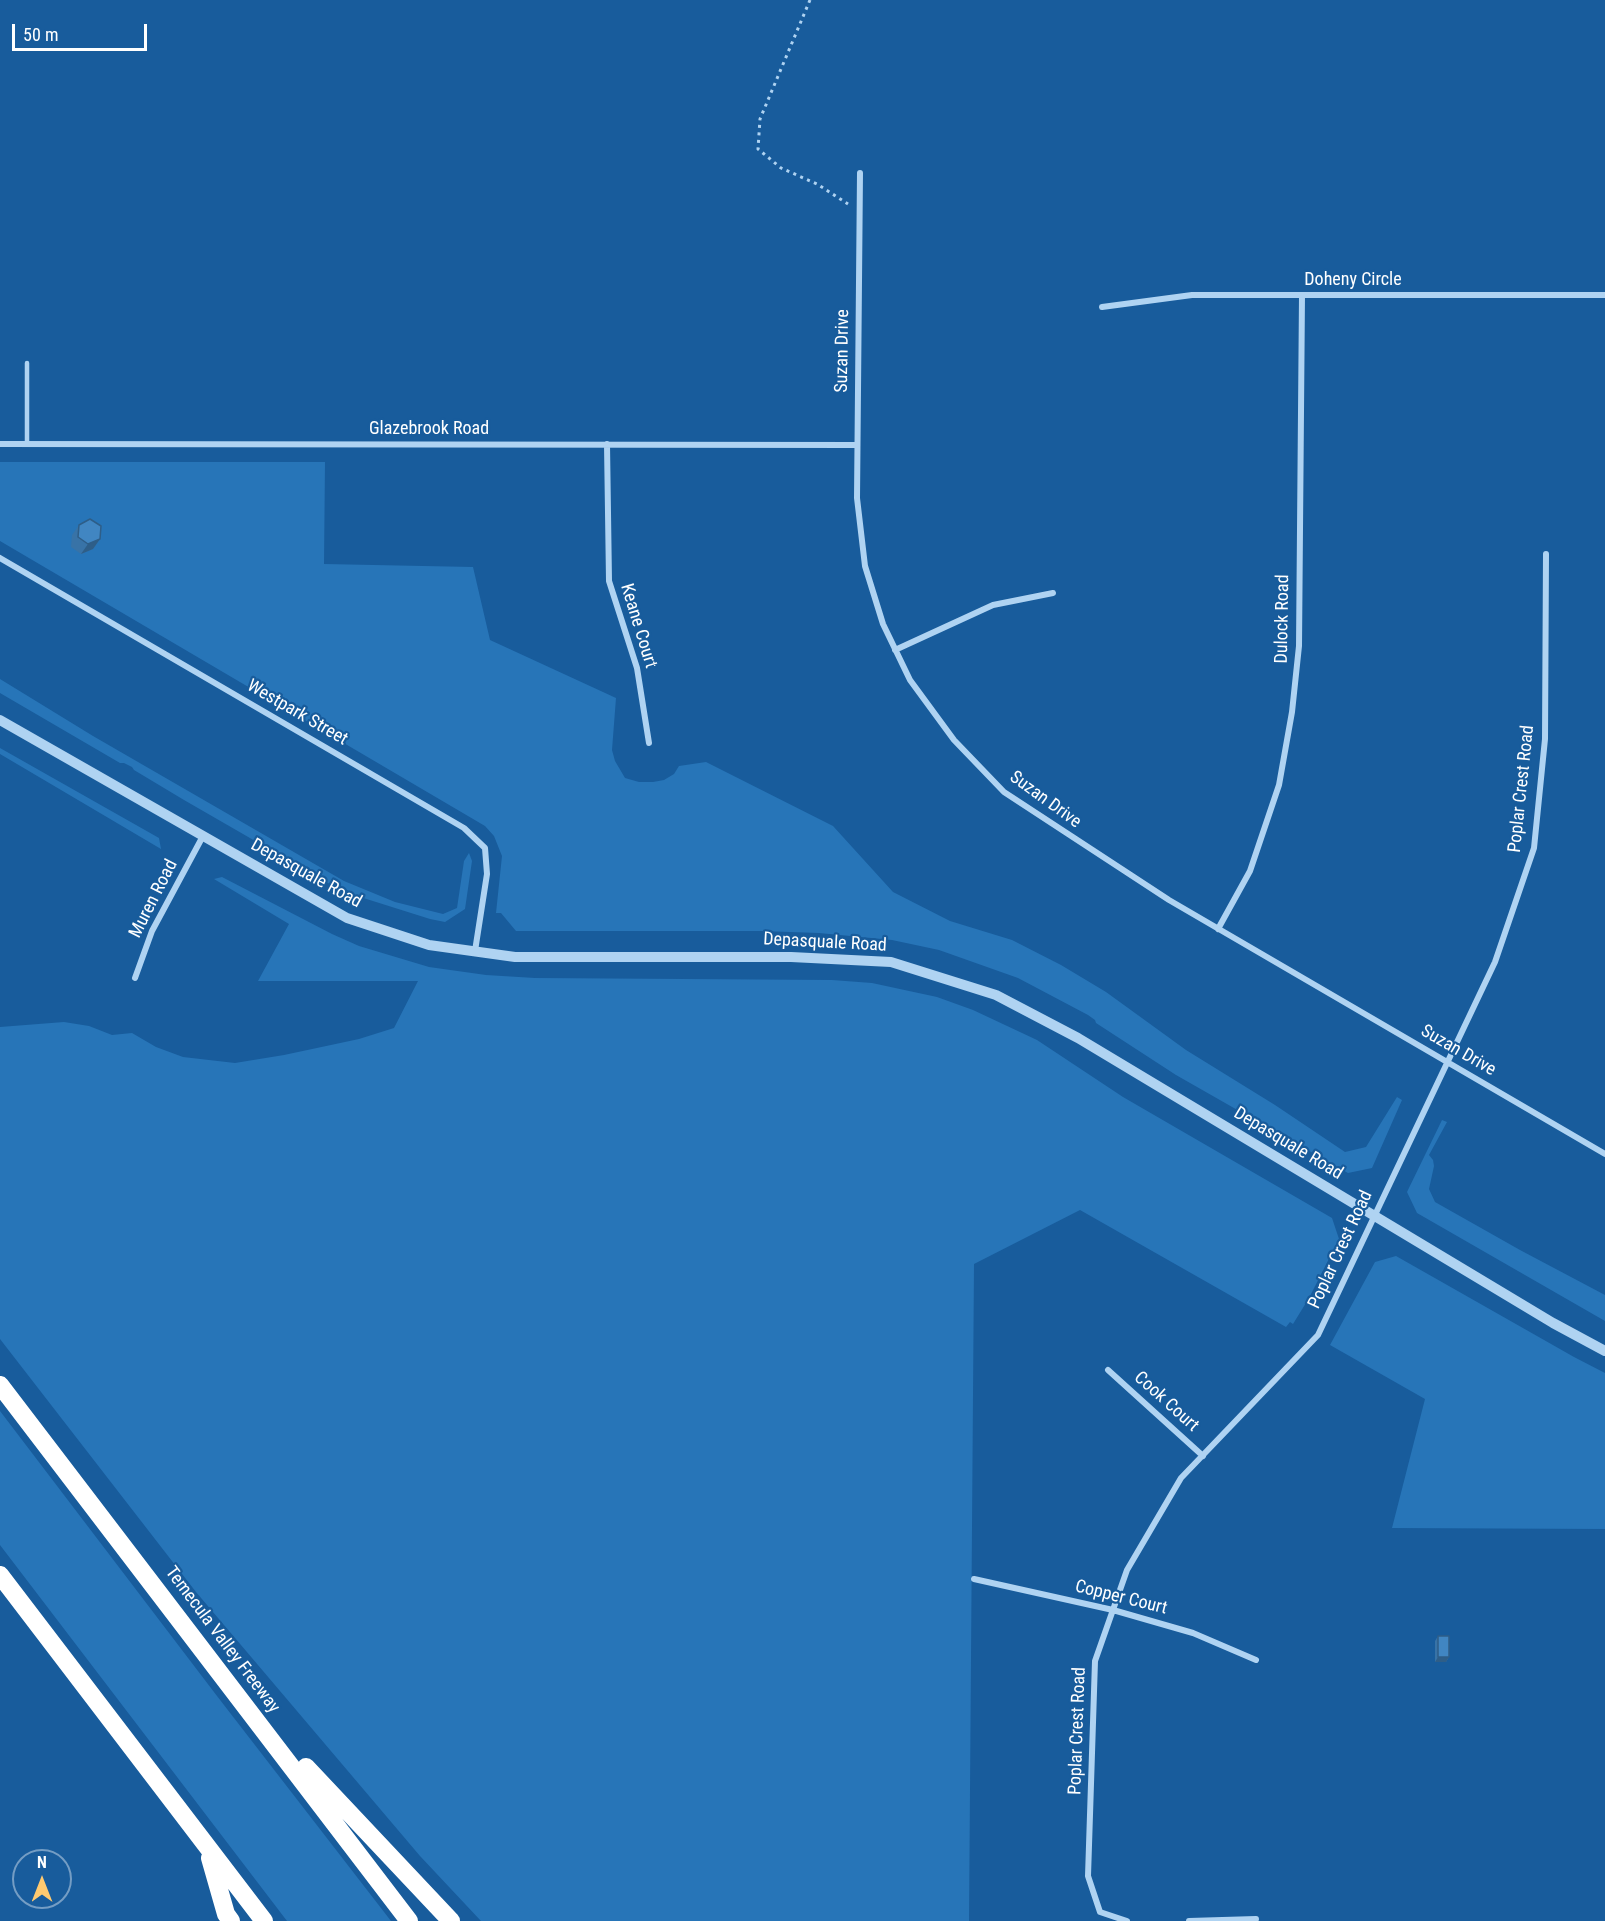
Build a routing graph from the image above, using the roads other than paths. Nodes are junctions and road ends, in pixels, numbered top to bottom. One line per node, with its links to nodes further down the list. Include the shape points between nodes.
1 (860, 173): 9 (street, Suzan Drive)
2 (1302, 295): 3 (street, Doheny Circle); 4 (street, Doheny Circle, via 1192,295); 17 (street, Dulock Road, via 1299,646 1292,712 1279,786 1250,871)
3 (1605, 295)
4 (1102, 307)
5 (27, 363): 7 (lane)
6 (0, 444): 7 (street, Glazebrook Road)
7 (27, 444): 8 (street, Glazebrook Road)
8 (608, 444): 9 (street, Glazebrook Road); 15 (street, Keane Court, via 609,581 637,668)
9 (857, 445): 13 (street, Suzan Drive, via 857,498 865,566)
10 (1546, 554): 20 (street, Poplar Crest Road, via 1545,739 1534,848 1495,962)
11 (0, 558): 18 (street, Westpark Street, via 464,828 485,848 487,874)
12 (1053, 593): 13 (street, via 993,605)
13 (895, 650): 17 (street, Suzan Drive, via 910,680 954,740 1004,792)
14 (0, 720): 16 (street, Depasquale Road)
15 (649, 743)
16 (203, 836): 18 (street, Depasquale Road, via 347,918 429,945); 19 (street, Muren Road, via 152,931)
17 (1218, 929): 20 (street, Suzan Drive)
18 (475, 951): 22 (street, Depasquale Road, via 515,957 791,957 891,962 996,996 1067,1033)
19 (135, 978)
20 (1448, 1062): 21 (street, Suzan Drive); 22 (street, Poplar Crest Road)
21 (1605, 1154)
22 (1375, 1216): 23 (street, Depasquale Road); 26 (street, Poplar Crest Road, via 1318,1335)
23 (1605, 1351)
24 (1108, 1370): 26 (street, Cook Court)
25 (0, 1385): 31 (highway, Temecula Valley Freeway)
26 (1203, 1456): 29 (street, Poplar Crest Road, via 1181,1478 1127,1570)
27 (0, 1575): 32 (highway)
28 (974, 1579): 29 (street, Copper Court)
29 (1113, 1610): 30 (street, Copper Court, via 1193,1633); 38 (street, Poplar Crest Road, via 1095,1661 1088,1876 1100,1912)
30 (1256, 1660)
31 (243, 1701): 36 (highway, Temecula Valley Freeway); 37 (highway)
32 (207, 1848): 34 (highway); 35 (highway)
33 (1256, 1919): 39 (street)
34 (231, 1921)
35 (264, 1921)
36 (409, 1921)
37 (451, 1921)
38 (1127, 1921)
39 (1190, 1921)

